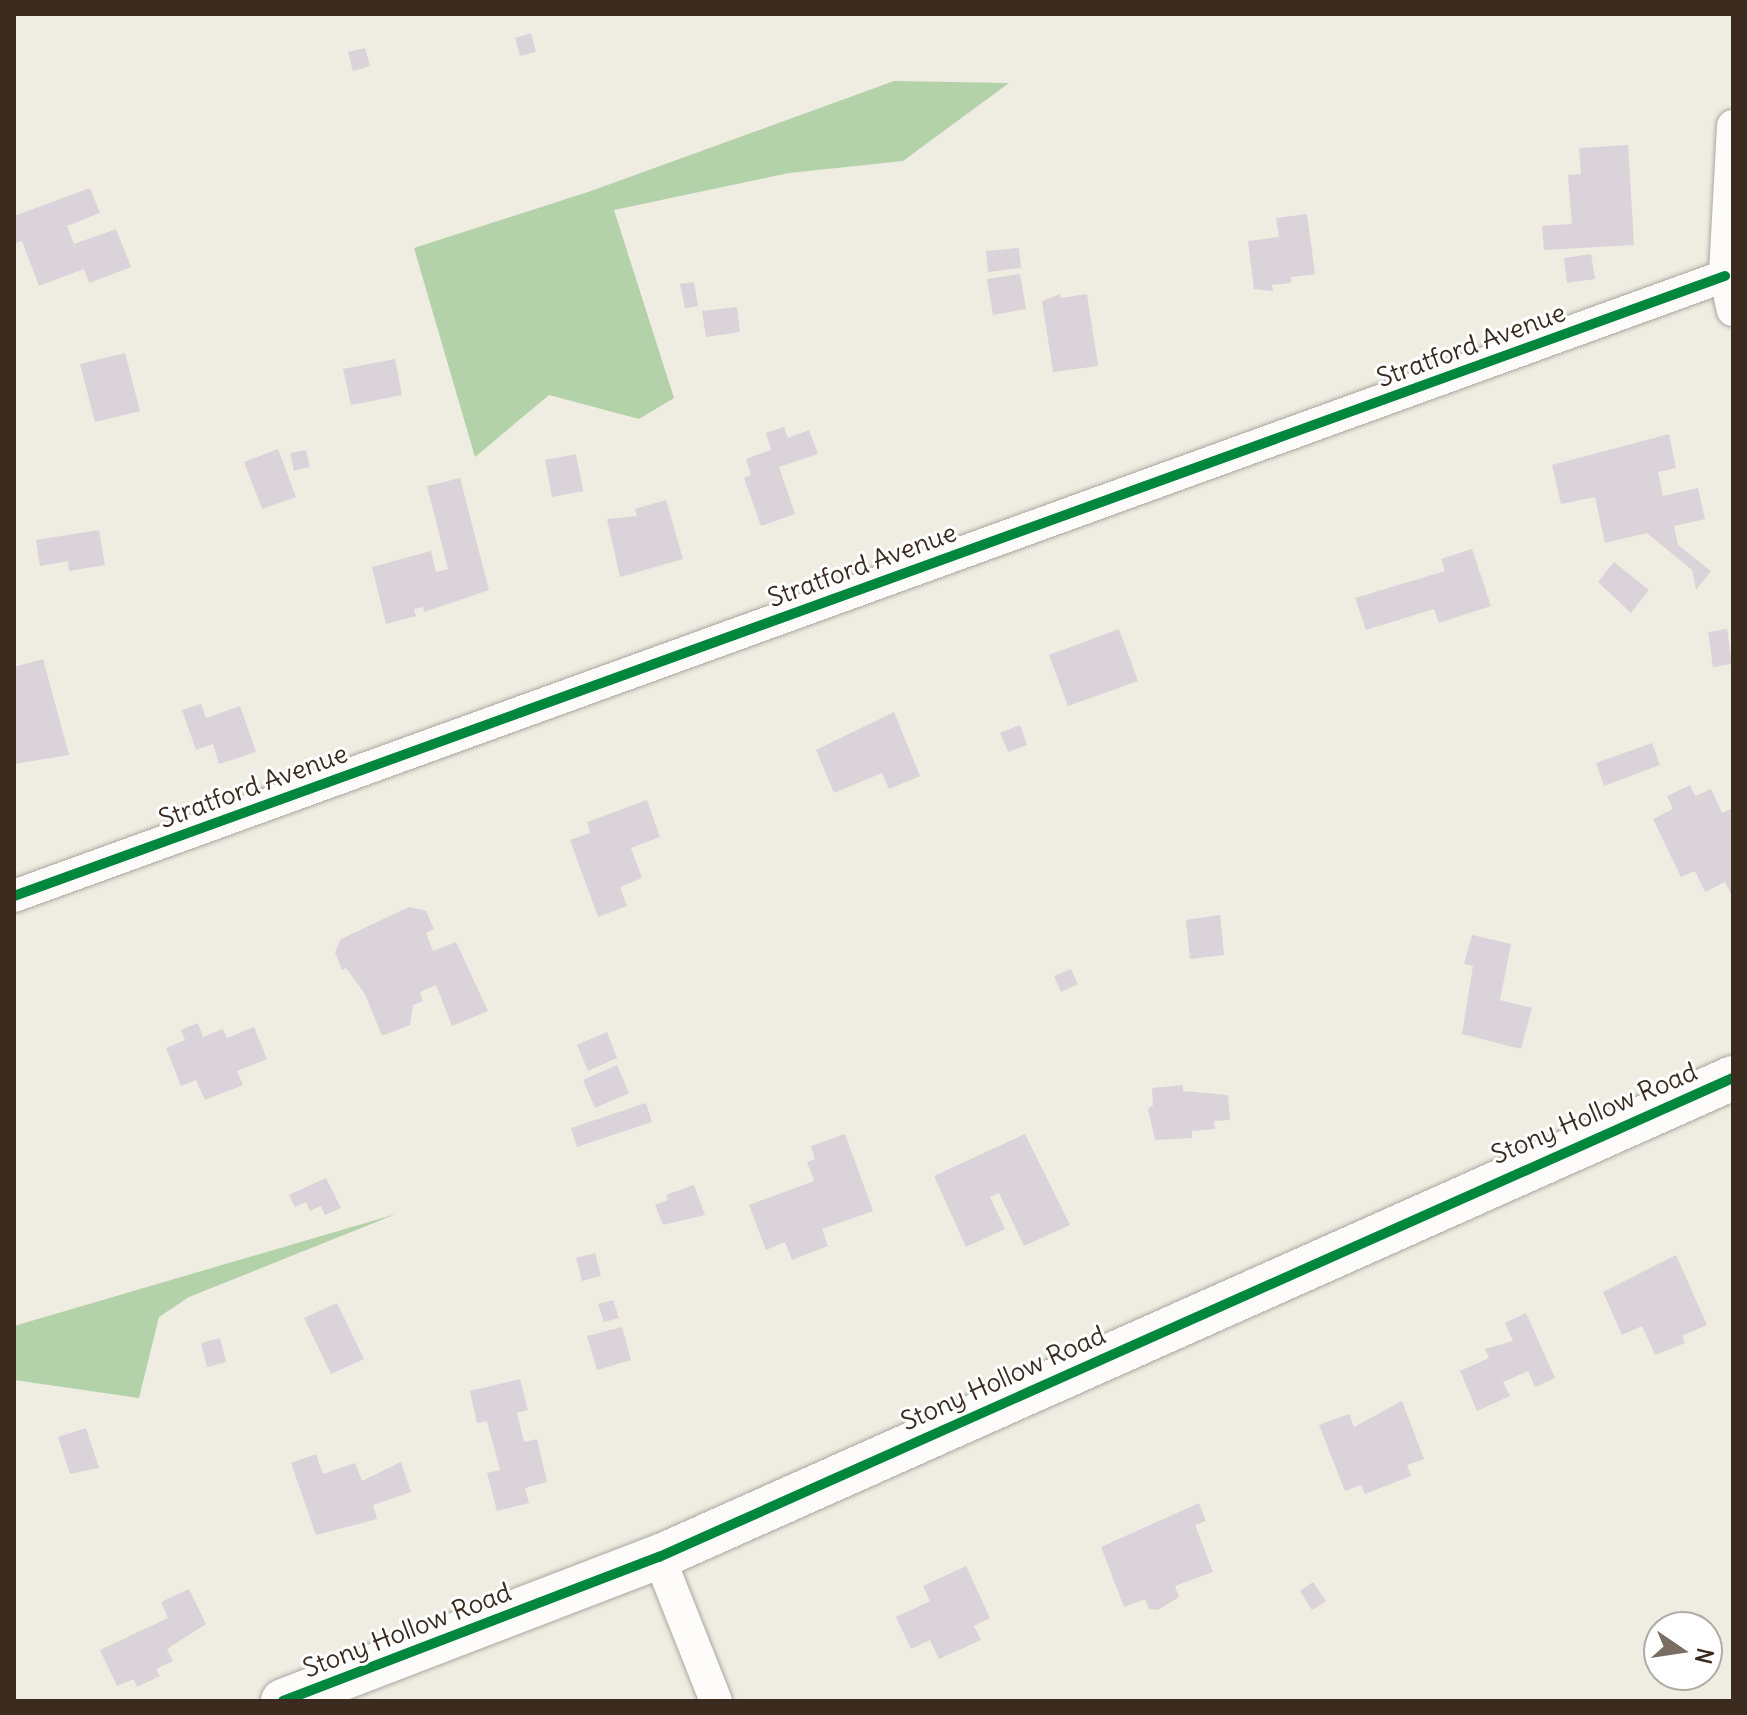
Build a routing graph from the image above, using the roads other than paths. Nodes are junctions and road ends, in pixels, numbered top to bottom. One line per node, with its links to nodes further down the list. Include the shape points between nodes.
1 (1733, 126): 2 (street)
2 (1725, 276): 3 (street); 4 (street, Stratford Avenue)
3 (1733, 310)
4 (14, 896)
5 (1733, 1078): 6 (street, Stony Hollow Road)
6 (659, 1557): 7 (street, Stony Hollow Road); 8 (street)
7 (283, 1701)
8 (716, 1701)

